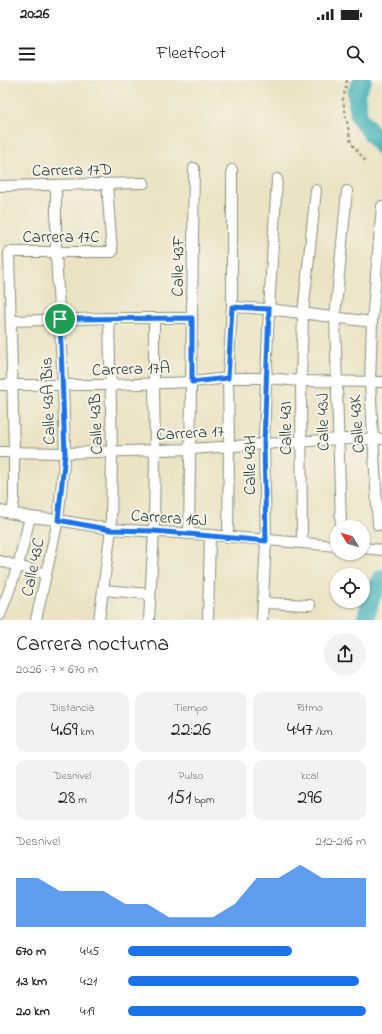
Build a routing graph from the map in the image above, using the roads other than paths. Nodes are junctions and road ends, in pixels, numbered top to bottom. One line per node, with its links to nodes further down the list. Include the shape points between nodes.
1 (194, 168): 18 (street, Calle 43F)
2 (232, 170): 12 (street)
3 (277, 180): 13 (street, Calle 43H)
4 (144, 183): 5 (street, Carrera 17D)
5 (108, 184): 7 (street, Carrera 17D); 11 (street, Carrera 17C, via 112,252)
6 (0, 186): 7 (street, Carrera 17D)
7 (56, 186): 11 (street, Calle 43A Bis)
8 (316, 190): 14 (street, Calle 43I)
9 (347, 191): 15 (street, Calle 43J)
10 (382, 206): 21 (street, Calle 43K)
11 (56, 252): 19 (street, Calle 43A Bis); 20 (street, Carrera 17C, via 9,252)
12 (232, 307): 13 (street); 22 (street)
13 (269, 309): 14 (street); 23 (street, Calle 43H)
14 (303, 314): 15 (street); 24 (street, Calle 43I)
15 (335, 316): 21 (street); 25 (street, Calle 43J)
16 (109, 318): 17 (street); 19 (street); 33 (street, Calle 43B)
17 (154, 318): 18 (street); 29 (street)
18 (192, 318): 26 (street, Calle 43F)
19 (60, 319): 20 (street); 32 (street, Calle 43A Bis)
20 (11, 321): 31 (street)
21 (372, 322): 27 (street, Calle 43K)
22 (228, 378): 23 (street, Carrera 17A); 26 (street, Carrera 17A); 38 (street)
23 (266, 378): 24 (street, Carrera 17A); 37 (street, Calle 43H)
24 (301, 380): 25 (street, Carrera 17A); 36 (street, Calle 43I)
25 (337, 381): 27 (street, Carrera 17A); 34 (street, Calle 43J)
26 (192, 382): 29 (street, Carrera 17A); 39 (street, Calle 43F)
27 (370, 382): 28 (street, Carrera 17A); 35 (street, Calle 43K)
28 (382, 382)
29 (154, 383): 33 (street, Carrera 17A); 40 (street)
30 (0, 385): 31 (street, Carrera 17A)
31 (12, 385): 32 (street, Carrera 17A); 43 (street)
32 (63, 385): 33 (street, Carrera 17A); 44 (street, Calle 43A Bis)
33 (110, 385): 41 (street, Calle 43B)
34 (339, 439): 35 (street, Carrera 17); 36 (street, Carrera 17); 49 (street, Calle 43J)
35 (378, 439): 50 (street, Calle 43K)
36 (300, 441): 37 (street, Carrera 17); 57 (street, Calle 43I)
37 (264, 443): 38 (street, Carrera 17); 56 (street, Calle 43H)
38 (229, 446): 39 (street, Carrera 17); 55 (street)
39 (190, 449): 40 (street, Carrera 17); 53 (street, Calle 43F)
40 (155, 450): 41 (street, Carrera 17); 52 (street)
41 (112, 451): 44 (street, Carrera 17); 51 (street, Calle 43B)
42 (0, 452): 43 (street, Carrera 17)
43 (14, 452): 44 (street, Carrera 17); 46 (street)
44 (65, 454): 48 (street, Calle 43A Bis)
45 (0, 511): 46 (street, Carrera 16J)
46 (12, 513): 47 (street, Carrera 16J)
47 (30, 517): 48 (street, Carrera 16J); 62 (street)
48 (58, 520): 51 (street, Carrera 16J); 63 (street, Calle 43C)
49 (341, 520)
50 (378, 525)
51 (111, 530): 52 (street, Carrera 16J); 64 (street, Calle 43B)
52 (154, 531): 53 (street, Carrera 16J); 65 (street)
53 (188, 534): 54 (street, Carrera 16J)
54 (210, 535): 55 (street, Carrera 16J); 72 (street)
55 (228, 537): 56 (street, Carrera 16J)
56 (266, 541): 57 (street, Carrera 16J); 66 (street, Calle 43H)
57 (302, 543): 58 (street, Carrera 16J)
58 (330, 545)
59 (370, 549): 60 (street)
60 (382, 550)
61 (0, 561): 62 (street)
62 (18, 566): 63 (street); 68 (street)
63 (46, 574): 69 (street, Calle 43C)
64 (103, 590): 65 (street); 70 (street, Calle 43B)
65 (150, 594): 71 (street)
66 (264, 603): 67 (street); 73 (street, Calle 43H)
67 (310, 606)
68 (0, 615)
69 (36, 620)
70 (99, 620)
71 (149, 620)
72 (208, 620)
73 (262, 620)

